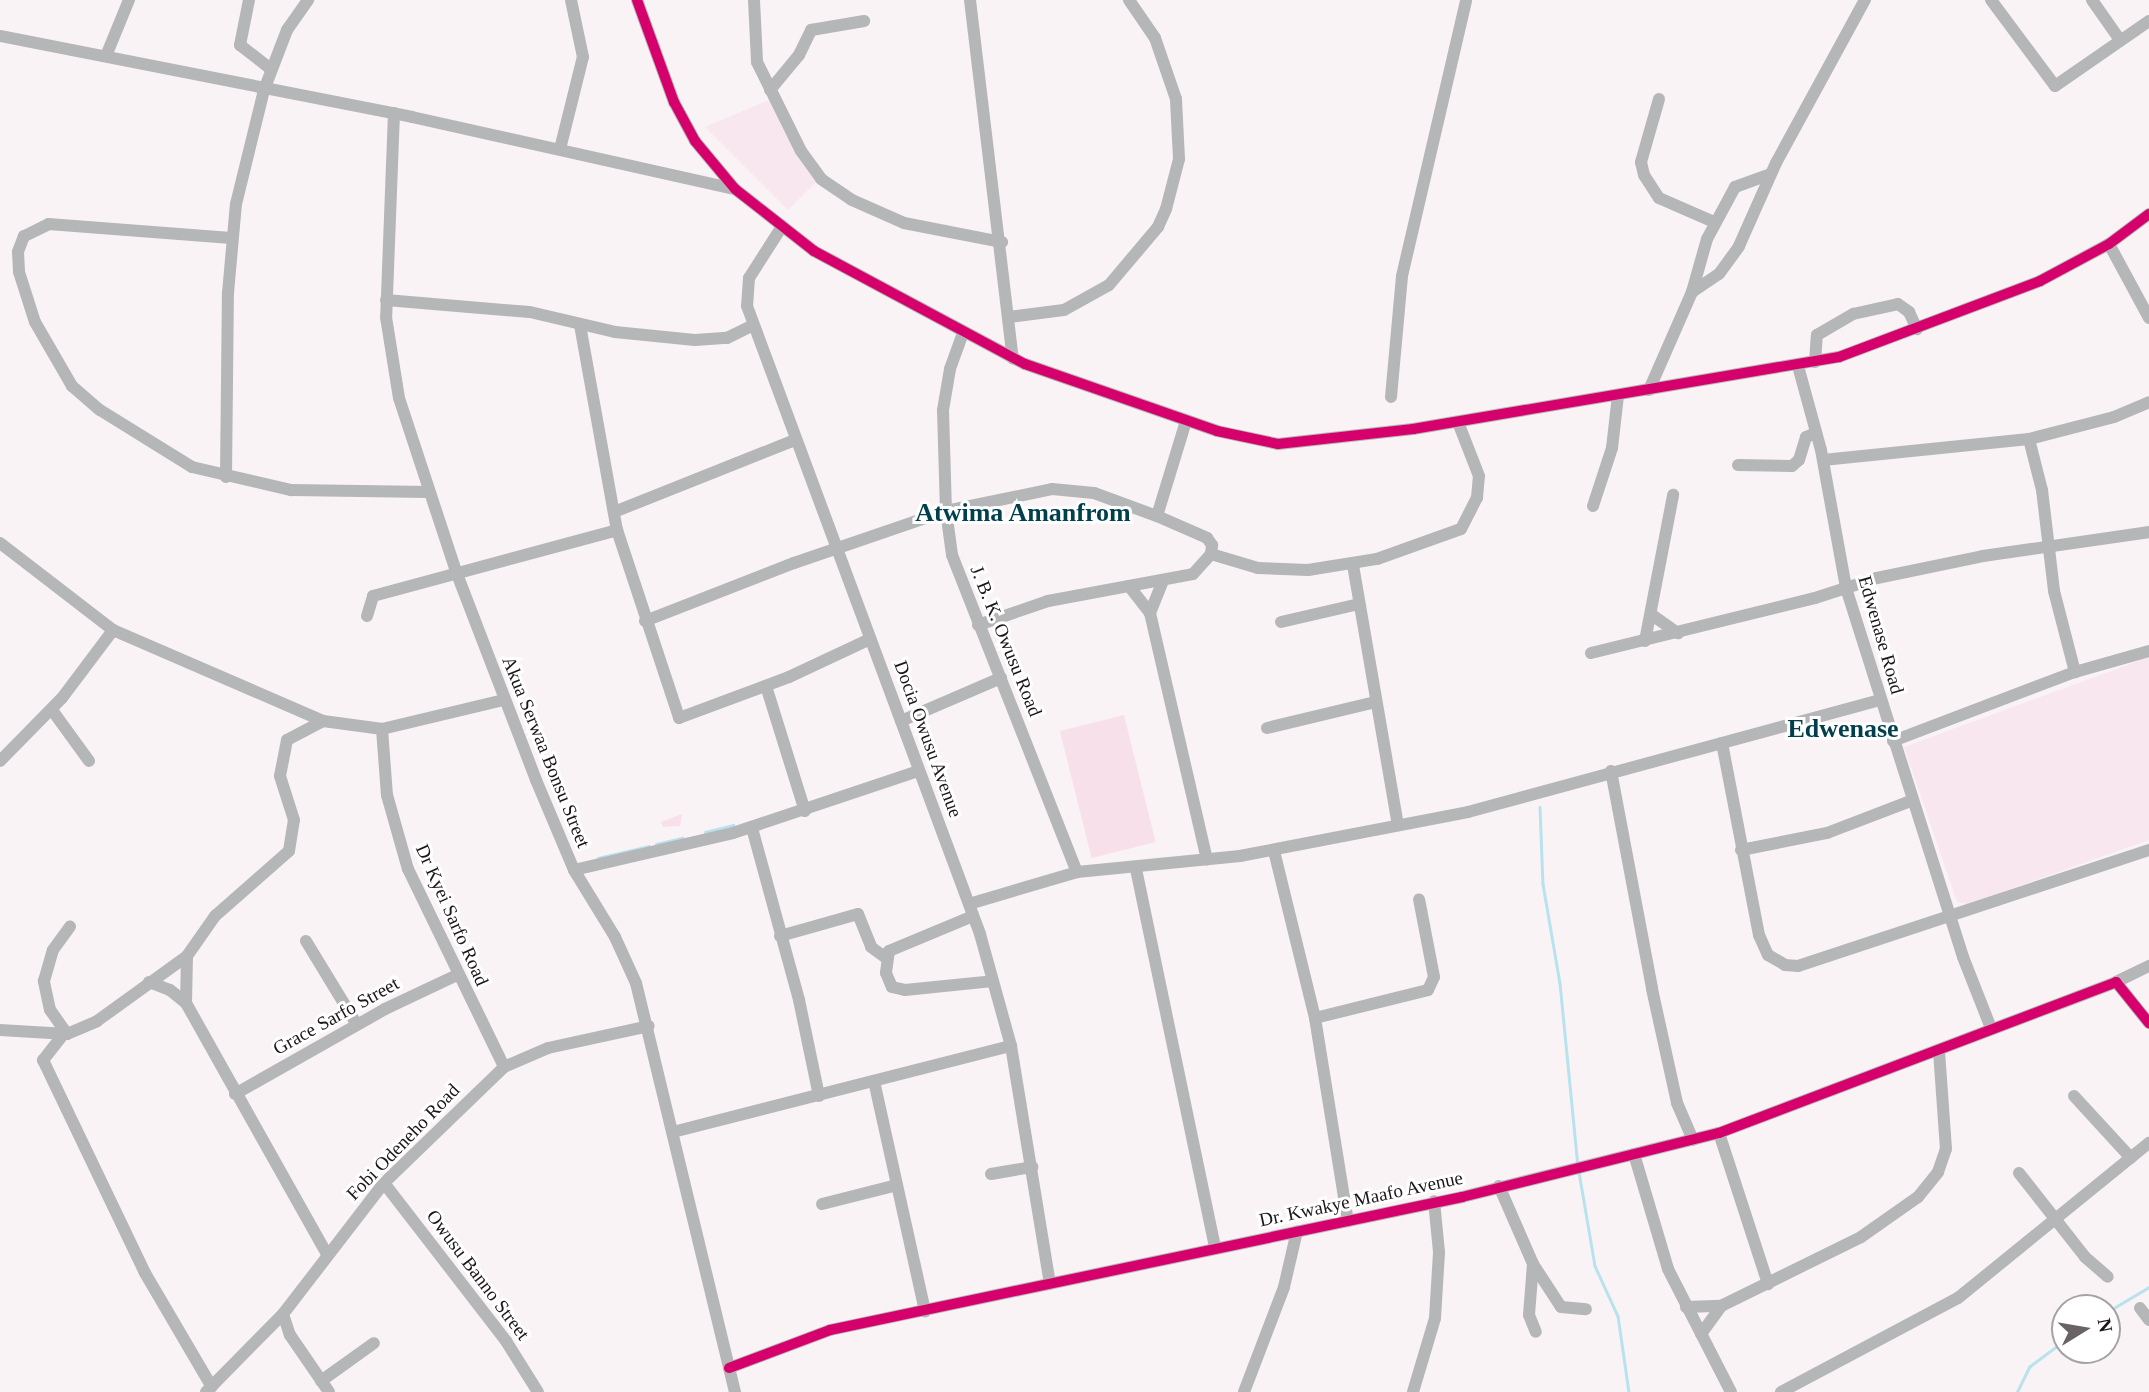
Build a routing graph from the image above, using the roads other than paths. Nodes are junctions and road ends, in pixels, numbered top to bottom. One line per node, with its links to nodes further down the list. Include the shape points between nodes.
1 (129, 0): 17 (street)
2 (248, 0): 18 (street, via 240,45)
3 (308, 0): 18 (street, via 287,30)
4 (571, 0): 23 (street, via 583,57)
5 (637, 0): 25 (street, via 688,131)
6 (754, 0): 20 (street, via 754,46)
7 (970, 0): 30 (street)
8 (1129, 0): 34 (street, via 1155,38 1176,99 1179,159 1166,209 1158,227 1109,285 1064,310)
9 (1466, 0): 45 (street, via 1402,276)
10 (1865, 0): 24 (street)
11 (1991, 0): 16 (street, via 2052,85 2059,85)
12 (2092, 0): 16 (street)
13 (864, 21): 20 (street, via 811,30 799,55)
14 (2149, 21): 16 (street)
15 (0, 36): 17 (street)
16 (2120, 40)
17 (106, 56): 19 (street)
18 (271, 69): 19 (street)
19 (264, 90): 22 (street); 29 (street)
20 (770, 90): 30 (street, via 807,161 841,193 921,228)
21 (1659, 99): 27 (street, via 1641,162 1644,176 1659,198)
22 (394, 113): 23 (street); 33 (street, Akua Serwaa Bonsu Street)
23 (560, 149): 25 (street)
24 (1770, 174): 27 (street, via 1738,184); 32 (street, via 1756,213 1724,269)
25 (735, 189): 28 (street)
26 (2149, 214): 31 (street)
27 (1714, 222): 32 (street)
28 (781, 228): 37 (street, Docia Owusu Avenue, via 747,285); 39 (street, via 886,294)
29 (231, 238): 54 (street); 54 (street, via 49,224 24,236 18,252 34,322 72,386 149,444 192,467)
30 (1002, 242): 34 (street)
31 (2109, 244): 35 (street); 38 (street, via 2007,296)
32 (1692, 292): 43 (street)
33 (386, 300): 36 (street, via 530,312); 55 (street, Akua Serwaa Bonsu Street, via 393,373)
34 (1010, 317): 40 (street)
35 (2149, 318)
36 (580, 325): 37 (street, via 711,341); 59 (street)
37 (752, 326): 51 (street, Docia Owusu Avenue)
38 (1917, 329): 41 (street); 41 (street, via 1903,305 1866,310 1821,330 1815,341)
39 (964, 333): 40 (street); 58 (street, J. B. K. Owusu Road, via 950,369 943,410)
40 (1013, 358): 47 (street)
41 (1815, 362): 42 (street)
42 (1798, 366): 43 (street); 49 (street, Edwenase Road)
43 (1649, 390): 44 (street)
44 (1618, 395): 48 (street); 57 (street, via 1614,437)
45 (1391, 397)
46 (2149, 402): 50 (street, via 2114,417)
47 (1186, 421): 48 (street, via 1288,444); 60 (street)
48 (1458, 422): 67 (street, via 1479,476 1477,498 1461,529 1427,545)
49 (1816, 433): 52 (street, Edwenase Road); 53 (street, via 1806,437 1799,460 1792,466)
50 (2029, 439): 52 (street); 64 (street)
51 (795, 440): 59 (street); 65 (street, Docia Owusu Avenue)
52 (1823, 460): 71 (street, Edwenase Road)
53 (1738, 465)
54 (226, 477): 55 (street, via 333,494)
55 (428, 492): 68 (street, Akua Serwaa Bonsu Street)
56 (1673, 495): 74 (street)
57 (1593, 506)
58 (946, 511): 60 (street, via 1065,488); 65 (street); 78 (street, J. B. K. Owusu Road, via 960,584)
59 (614, 512): 61 (street)
60 (1157, 516): 66 (street, via 1207,538)
61 (617, 530): 68 (street); 76 (street)
62 (2149, 532): 64 (street)
63 (0, 543): 79 (street)
64 (2051, 546): 71 (street, via 1877,578); 85 (street, via 2054,591)
65 (835, 548): 76 (street); 81 (street, Docia Owusu Avenue)
66 (1211, 554): 67 (street, via 1258,568); 69 (street, via 1195,574)
67 (1353, 565): 72 (street)
68 (457, 574): 75 (street, via 373,596); 89 (street, Akua Serwaa Bonsu Street)
69 (1163, 580): 70 (street); 73 (street)
70 (1129, 586): 73 (street); 78 (street, via 1048,601)
71 (1846, 588): 80 (street); 88 (street, Edwenase Road)
72 (1359, 604): 77 (street); 90 (street)
73 (1150, 613): 109 (street)
74 (1652, 615): 80 (street); 82 (street)
75 (367, 616)
76 (645, 621): 87 (street, via 679,718)
77 (1281, 622)
78 (978, 625): 86 (street, J. B. K. Owusu Road)
79 (113, 630): 91 (street); 92 (street)
80 (1678, 633): 82 (street)
81 (870, 639): 87 (street); 93 (street, Docia Owusu Avenue)
82 (1645, 641): 84 (street)
83 (2149, 651): 85 (street)
84 (1591, 653)
85 (2075, 672): 96 (street)
86 (1001, 678): 93 (street); 112 (street, J. B. K. Owusu Road)
87 (766, 686): 103 (street)
88 (1879, 700): 96 (street, Edwenase Road); 97 (street)
89 (504, 701): 95 (street); 111 (street, Akua Serwaa Bonsu Street)
90 (1375, 702): 94 (street); 104 (street)
91 (52, 710): 98 (street); 99 (street)
92 (323, 721): 95 (street); 119 (street, via 287,740 280,776 294,820 289,851 215,916)
93 (901, 721): 100 (street, Docia Owusu Avenue)
94 (1267, 728)
95 (382, 729): 122 (street, Dr Kyei Sarfo Road, via 387,795 400,845)
96 (1893, 741): 102 (street, Edwenase Road)
97 (1722, 743): 101 (street); 106 (street)
98 (0, 761)
99 (89, 761)
100 (918, 771): 103 (street); 114 (street, Docia Owusu Avenue)
101 (1611, 771): 104 (street, via 1513,800); 143 (street, via 1677,1103)
102 (1913, 800): 106 (street, via 1827,833); 115 (street, Edwenase Road)
103 (805, 811): 105 (street)
104 (1398, 825): 108 (street)
105 (752, 828): 111 (street); 117 (street)
106 (1741, 850): 115 (street, via 1759,935 1768,955 1778,963 1798,966)
107 (2149, 850): 115 (street, via 2021,896)
108 (1274, 851): 109 (street); 127 (street)
109 (1208, 860): 110 (street)
110 (1136, 869): 112 (street); 158 (street)
111 (574, 870): 130 (street, Akua Serwaa Bonsu Street, via 615,937)
112 (1077, 872): 114 (street)
113 (1419, 900): 127 (street, via 1434,976 1429,990)
114 (971, 910): 120 (street); 123 (street, Docia Owusu Avenue)
115 (1950, 915): 131 (street, Edwenase Road)
116 (70, 927): 133 (street, via 53,950 44,981 50,1010)
117 (780, 936): 120 (street, via 855,914 874,951); 139 (street)
118 (306, 941): 129 (street)
119 (187, 956): 124 (street); 126 (street)
120 (885, 957): 123 (street, via 889,982 898,989)
121 (2149, 966): 125 (street, Dr. Kwakye Maafo Avenue)
122 (457, 975): 129 (street, Grace Sarfo Street); 136 (street, Dr Kyei Sarfo Road)
123 (993, 981): 134 (street, Docia Owusu Avenue)
124 (149, 982): 126 (street); 133 (street, via 97,1021)
125 (2116, 982): 128 (street); 131 (street, Dr. Kwakye Maafo Avenue)
126 (186, 1003): 138 (street)
127 (1315, 1018): 155 (street)
128 (2149, 1023)
129 (357, 1025): 138 (street, Grace Sarfo Street)
130 (649, 1026): 136 (street, Fobi Odeneho Road, via 548,1048); 141 (street, Akua Serwaa Bonsu Street)
131 (1990, 1028): 135 (street, Dr. Kwakye Maafo Avenue)
132 (0, 1030): 133 (street)
133 (65, 1035): 178 (street, via 43,1059 145,1273)
134 (1011, 1046): 137 (street); 147 (street, Docia Owusu Avenue)
135 (1939, 1052): 142 (street, Dr. Kwakye Maafo Avenue); 163 (street, via 1947,1139 1932,1182 1880,1226)
136 (504, 1068): 150 (street, Fobi Odeneho Road)
137 (874, 1082): 139 (street); 151 (street)
138 (235, 1094): 159 (street)
139 (819, 1096): 141 (street)
140 (2074, 1096): 146 (street)
141 (673, 1132): 176 (street, Akua Serwaa Bonsu Street)
142 (1719, 1133): 143 (street, Dr. Kwakye Maafo Avenue); 163 (street)
143 (1693, 1140): 145 (street, Dr. Kwakye Maafo Avenue)
144 (2149, 1143): 146 (street)
145 (1634, 1154): 152 (street, Dr. Kwakye Maafo Avenue); 165 (street, via 1665,1260)
146 (2131, 1158): 156 (street)
147 (1032, 1167): 149 (street); 162 (street, Docia Owusu Avenue)
148 (2019, 1173): 156 (street)
149 (991, 1174)
150 (384, 1184): 159 (street, Fobi Odeneho Road); 180 (street, Owusu Banno Street, via 498,1330)
151 (897, 1185): 154 (street); 168 (street)
152 (1499, 1186): 153 (street, Dr. Kwakye Maafo Avenue); 160 (street)
153 (1434, 1202): 155 (street, Dr. Kwakye Maafo Avenue); 183 (street, via 1439,1252 1435,1318)
154 (822, 1204)
155 (1348, 1221): 157 (street, Dr. Kwakye Maafo Avenue)
156 (2055, 1221): 161 (street); 185 (street, via 1932,1315)
157 (1297, 1231): 158 (street, Dr. Kwakye Maafo Avenue); 182 (street, via 1284,1287)
158 (1215, 1247): 162 (street, Dr. Kwakye Maafo Avenue)
159 (327, 1254): 169 (street, Fobi Odeneho Road)
160 (1533, 1264): 167 (street, via 1561,1307); 172 (street, via 1529,1315)
161 (2108, 1277)
162 (1050, 1283): 168 (street, Dr. Kwakye Maafo Avenue)
163 (1768, 1284): 164 (street)
164 (1721, 1306): 165 (street); 173 (street)
165 (1686, 1307): 173 (street)
166 (2140, 1308): 170 (street)
167 (1586, 1309)
168 (925, 1311): 176 (street, Dr. Kwakye Maafo Avenue, via 815,1334)
169 (283, 1314): 171 (street, Fobi Odeneho Road); 174 (street)
170 (2149, 1320)
171 (266, 1331): 174 (street); 178 (street, Fobi Odeneho Road)
172 (1536, 1332)
173 (1701, 1334): 184 (street)
174 (290, 1335): 177 (street)
175 (374, 1343): 177 (street)
176 (729, 1368): 181 (street, Akua Serwaa Bonsu Street)
177 (321, 1381): 179 (street)
178 (209, 1389)
179 (329, 1392)
180 (538, 1392)
181 (735, 1392)
182 (1244, 1392)
183 (1413, 1392)
184 (1731, 1392)
185 (1781, 1392)

